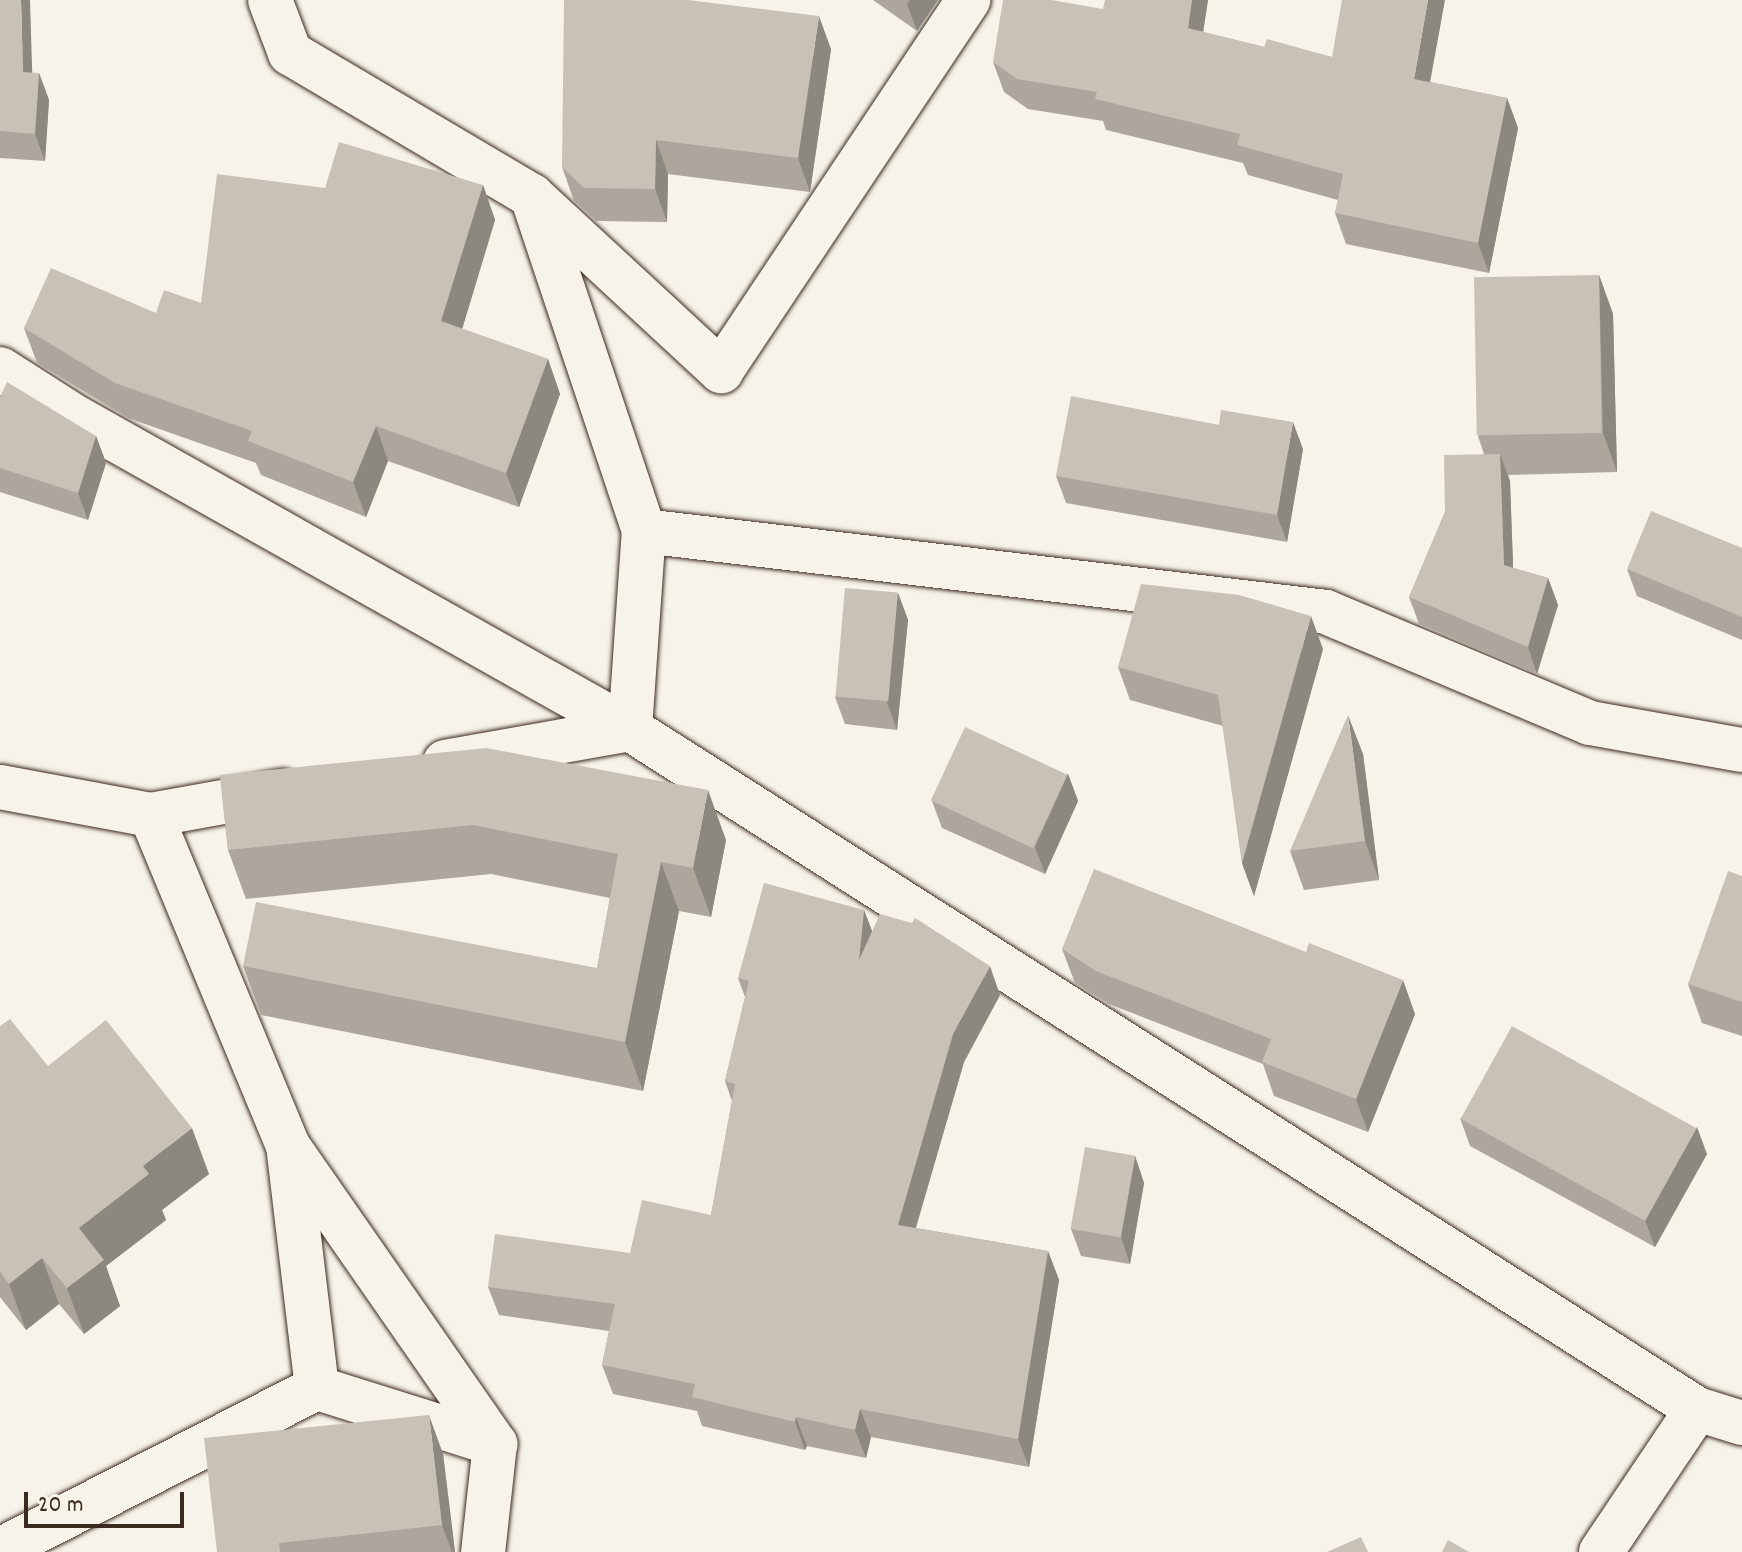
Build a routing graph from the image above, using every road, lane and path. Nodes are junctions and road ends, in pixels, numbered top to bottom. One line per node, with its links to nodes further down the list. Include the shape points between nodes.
1 (270, 0): 3 (street, via 290,53)
2 (968, 0): 3 (street, via 721,371)
3 (532, 196): 5 (street)
4 (0, 369): 6 (street, via 77,418)
5 (644, 531): 6 (street); 7 (street, via 1326,612 1590,723)
6 (630, 729): 8 (street); 14 (street)
7 (1742, 750)
8 (398, 770)
9 (321, 784): 11 (street)
10 (0, 787): 11 (street)
11 (151, 815): 12 (street)
12 (288, 1146): 13 (street); 16 (street)
13 (317, 1388): 16 (street); 17 (street)
14 (1697, 1409): 15 (street); 19 (street)
15 (1742, 1423)
16 (495, 1444): 18 (street)
17 (0, 1550)
18 (483, 1552)
19 (1601, 1552)

